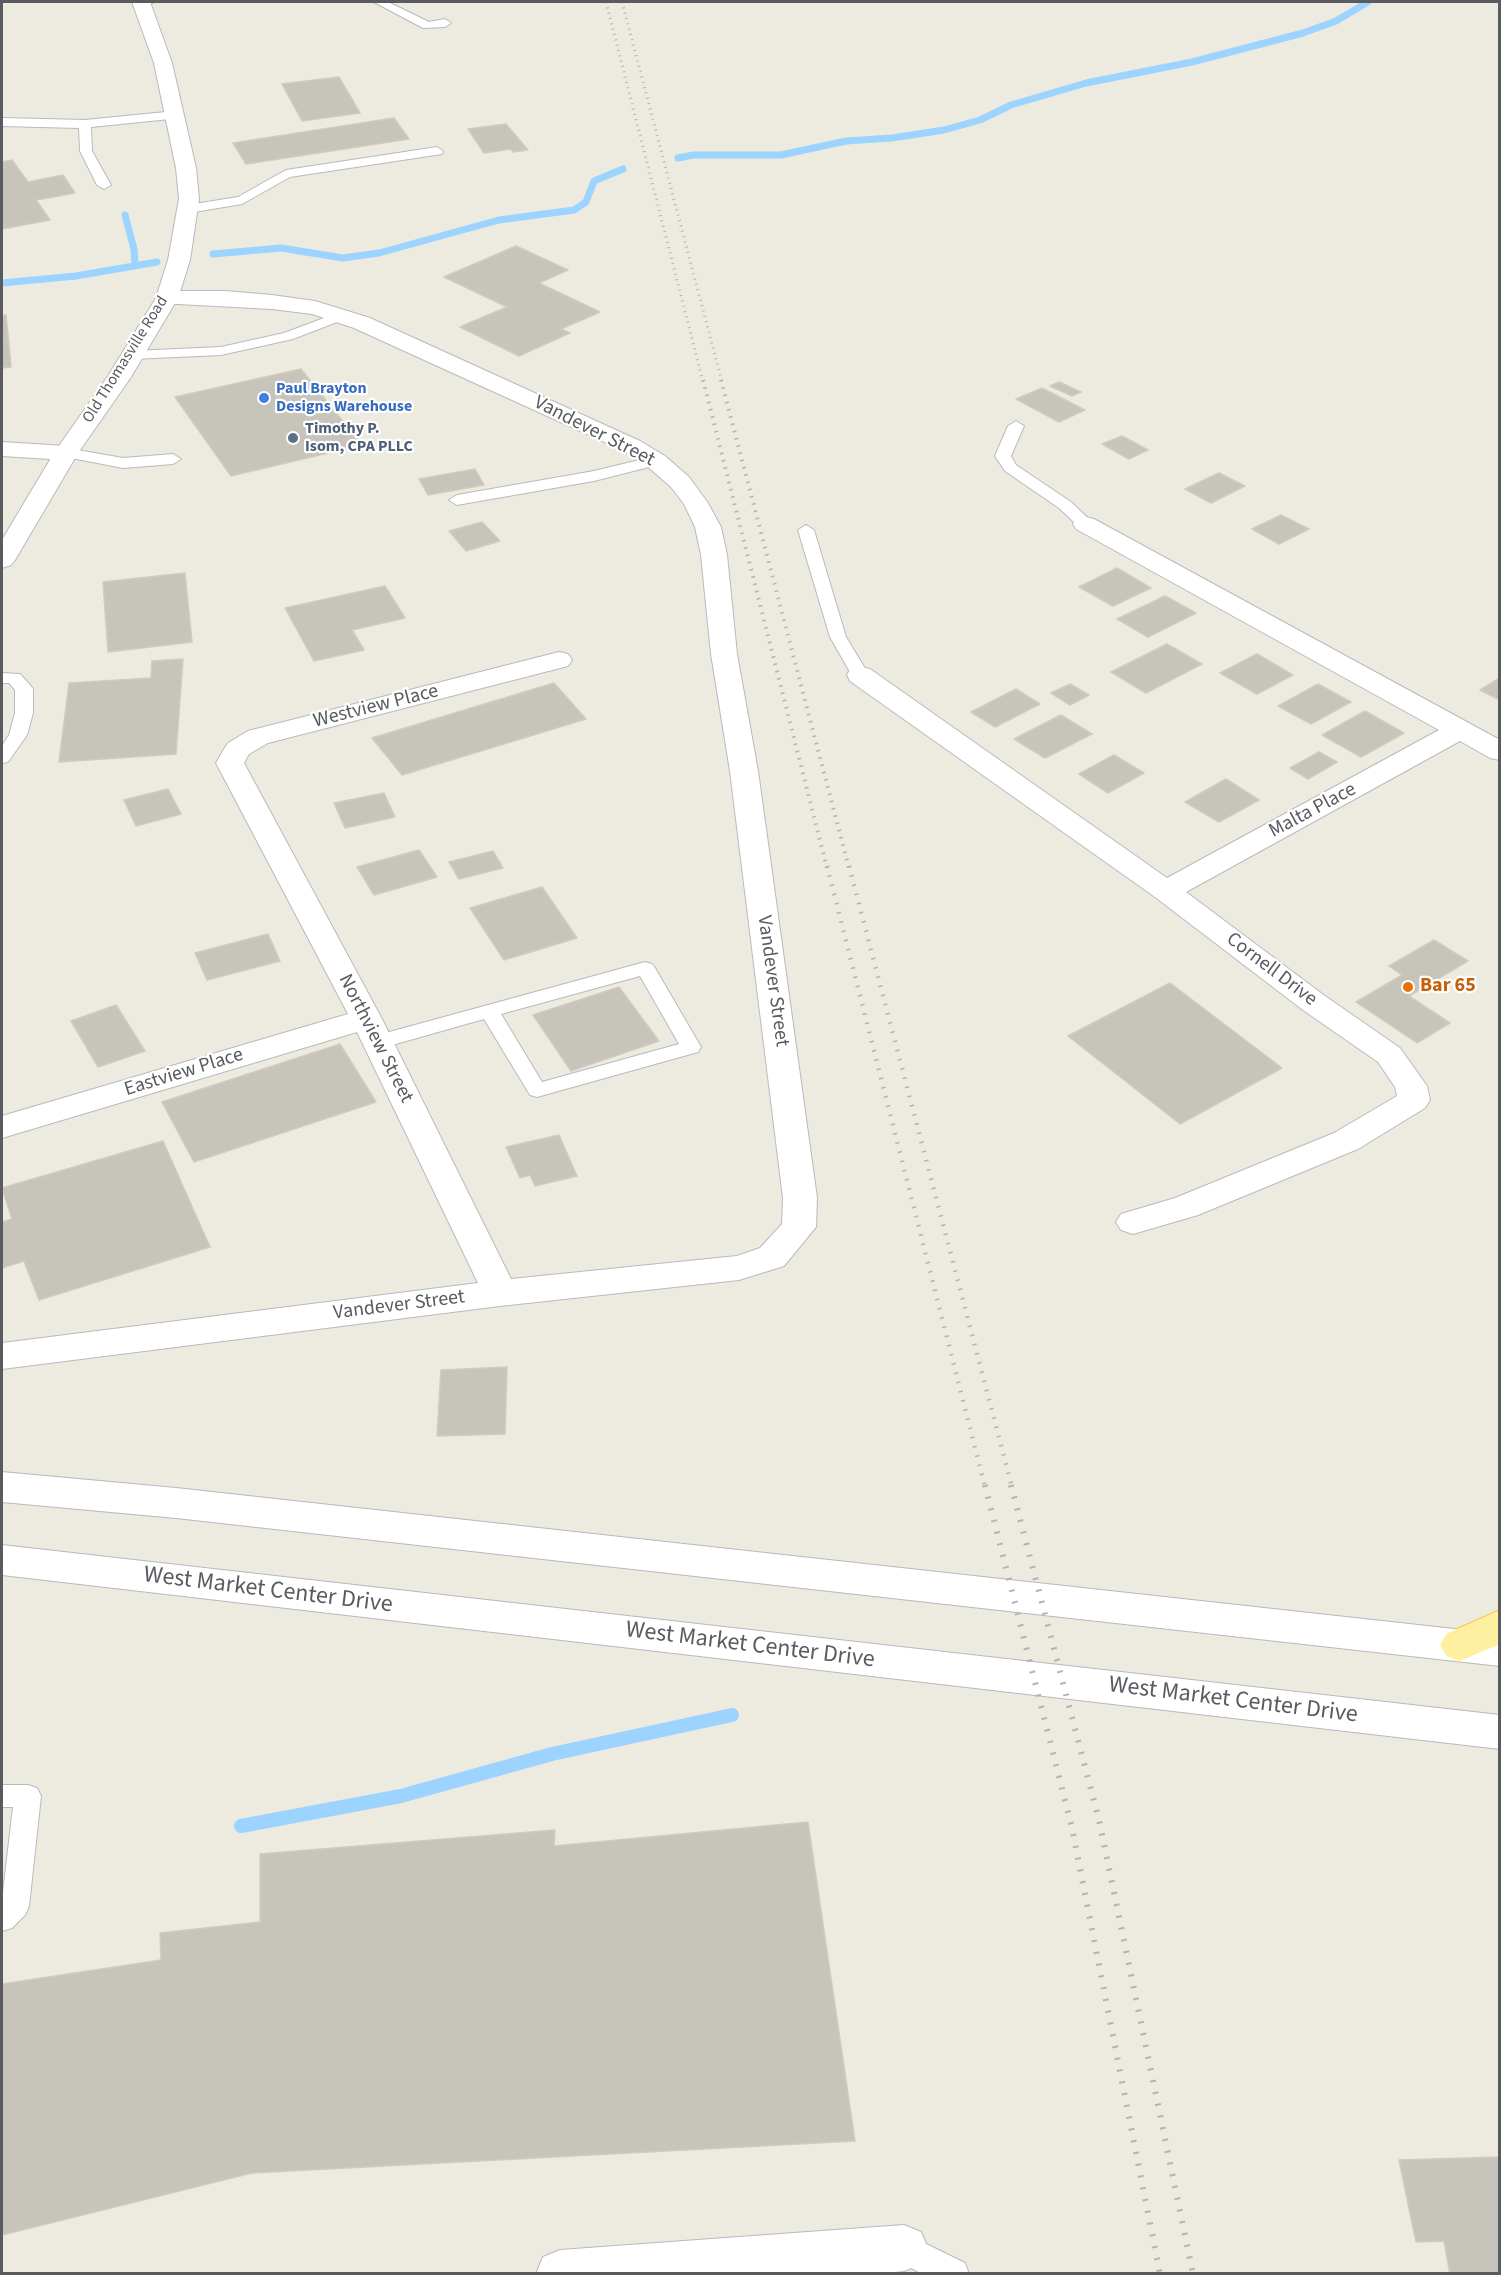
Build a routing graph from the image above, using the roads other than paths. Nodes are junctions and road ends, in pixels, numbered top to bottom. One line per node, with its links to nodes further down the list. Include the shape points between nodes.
1 (141, 2): 2 (lane); 5 (street, Old Thomasville Road)
2 (148, 2)
3 (380, 2): 4 (lane, via 427,26)
4 (445, 24)
5 (176, 115): 7 (lane); 10 (street, Old Thomasville Road, via 186,168)
6 (2, 122): 7 (lane)
7 (85, 124): 9 (lane, via 86,151)
8 (437, 151): 10 (lane, via 286,174 242,200)
9 (104, 185)
10 (188, 209): 11 (street, Old Thomasville Road)
11 (167, 298): 12 (street, Vandever Street, via 272,302); 13 (street, Old Thomasville Road)
12 (340, 316): 13 (lane, via 288,336 221,351); 18 (street, Vandever Street, via 603,432)
13 (132, 355): 16 (street, Old Thomasville Road)
14 (1016, 426): 20 (lane, via 1003,456 1010,468)
15 (2, 449): 16 (street)
16 (66, 453): 17 (lane, via 123,463); 22 (street, Old Thomasville Road)
17 (173, 459)
18 (656, 461): 19 (lane, via 594,477); 35 (street, Vandever Street, via 696,503 708,527 714,555 724,654 744,771 800,1198 799,1227 772,1257 740,1268)
19 (456, 500)
20 (1085, 524): 26 (street)
21 (806, 530): 24 (lane, via 838,637)
22 (2, 560)
23 (559, 660): 29 (street, Westview Place, via 258,737 238,748 230,763)
24 (860, 675): 30 (street, Cornell Drive)
25 (2, 678): 28 (lane, via 14,678 24,689 24,713 18,735)
26 (1460, 730): 27 (street); 30 (street, Malta Place)
27 (1500, 752)
28 (2, 758)
29 (243, 789): 32 (street, Northview Street)
30 (1166, 891): 34 (street, Cornell Drive, via 1389,1055 1411,1086 1414,1101 1346,1141 1186,1207)
31 (490, 1012): 31 (lane, via 645,968 691,1047 537,1090); 32 (lane)
32 (372, 1030): 33 (street, Eastview Place); 35 (street, Northview Street)
33 (2, 1127)
34 (1133, 1222)
35 (500, 1293): 36 (street, Vandever Street)
36 (2, 1356)
37 (2, 1487): 40 (street)
38 (2, 1560): 42 (street, West Market Center Drive)
39 (1500, 1626): 40 (main road)
40 (1460, 1645): 41 (street)
41 (1500, 1650)
42 (1480, 1730): 43 (street, West Market Center Drive)
43 (1500, 1745)
44 (2, 1796): 45 (lane, via 28,1796 15,1906)
45 (2, 1919)
46 (904, 2248): 47 (street); 48 (lane)
47 (560, 2274)
48 (954, 2274)

